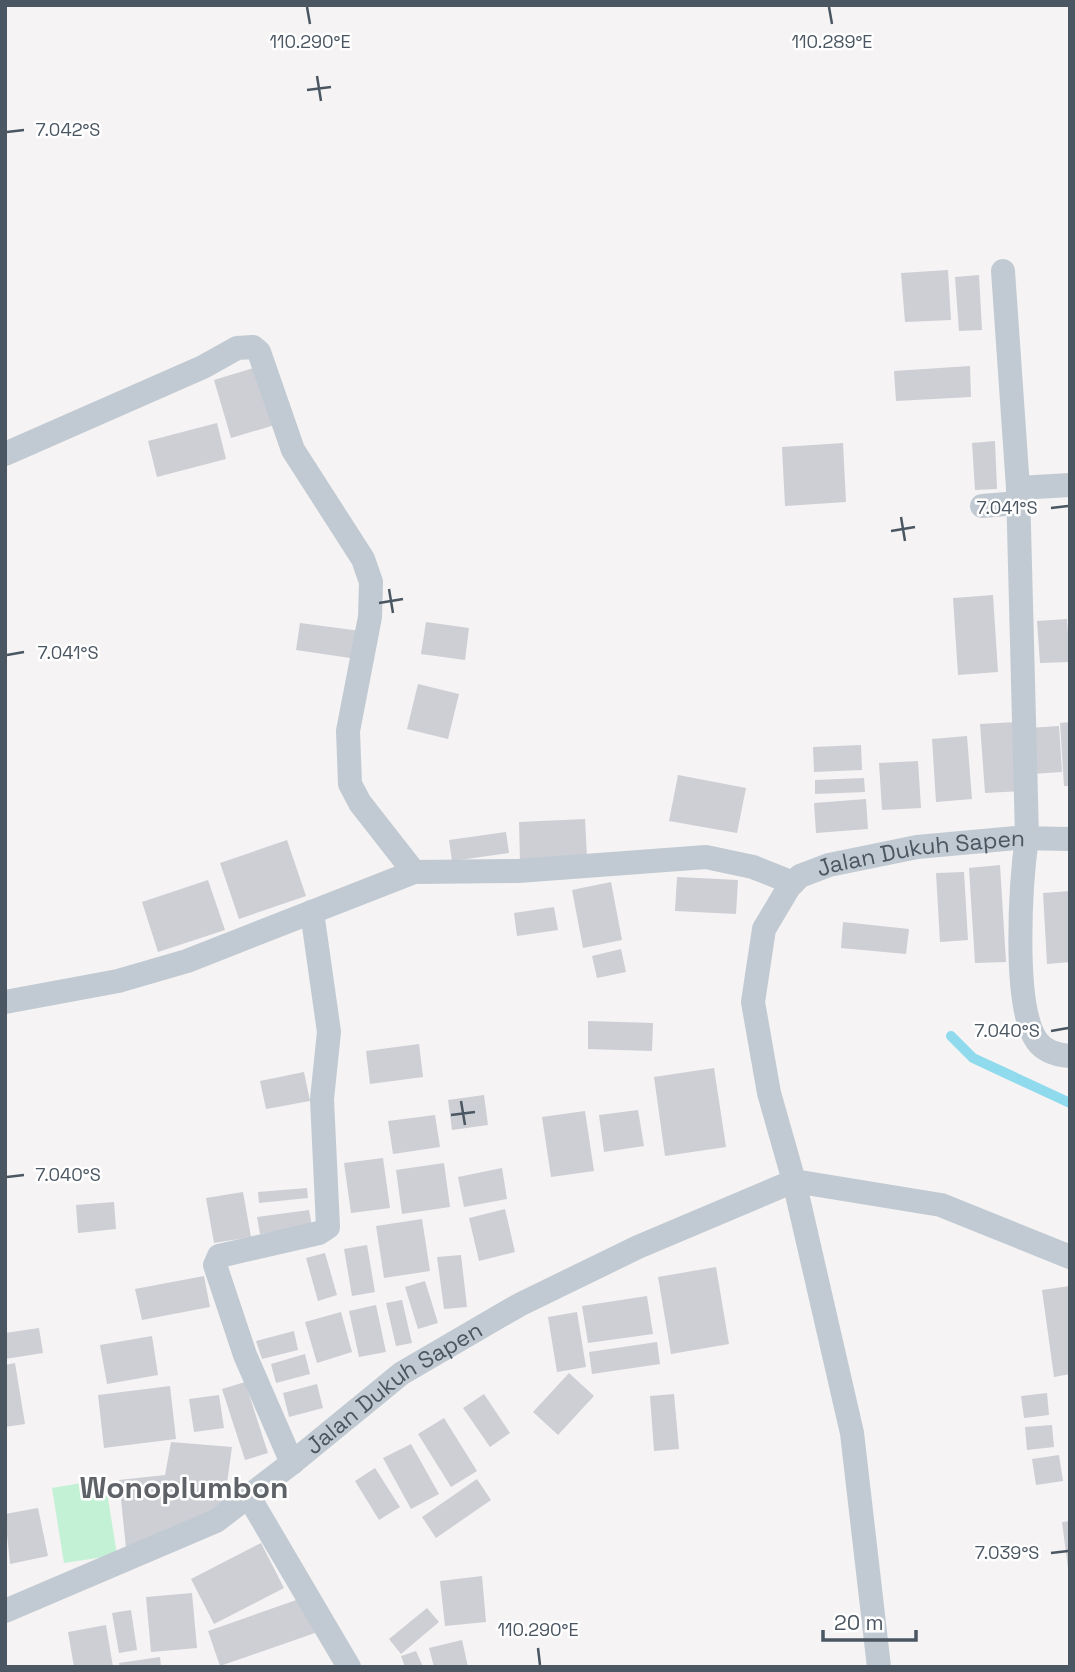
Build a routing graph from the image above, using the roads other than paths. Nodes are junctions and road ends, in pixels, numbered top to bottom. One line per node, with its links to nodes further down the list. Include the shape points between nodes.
1 (1003, 271): 4 (street)
2 (5, 454): 8 (street, via 237,348 253,347 259,352 293,450 363,559 371,582 370,617 348,731 350,784)
3 (1070, 485): 4 (street)
4 (1018, 496): 5 (street); 6 (street)
5 (982, 506)
6 (1027, 837): 7 (street, Jalan Dukuh Sapen); 9 (street, Jalan Dukuh Sapen, via 917,847 829,865); 12 (street, via 1020,889 1026,1012 1038,1043)
7 (1070, 839)
8 (414, 872): 9 (street, via 706,857 753,867); 10 (street)
9 (793, 883): 13 (street, Jalan Dukuh Sapen, via 764,929 753,1003 769,1093)
10 (312, 912): 11 (street, via 187,961 118,981); 15 (street, via 329,1032 322,1099 328,1227 219,1256 215,1265 245,1355)
11 (5, 1002)
12 (1070, 1056)
13 (794, 1181): 14 (street, via 941,1205); 15 (street, Jalan Dukuh Sapen, via 519,1305 402,1373); 19 (street, via 852,1433)
14 (1070, 1257)
15 (292, 1463): 16 (street, Jalan Dukuh Sapen)
16 (248, 1497): 17 (street, Jalan Dukuh Sapen, via 216,1521); 18 (street)
17 (5, 1611)
18 (349, 1667)
19 (880, 1667)

